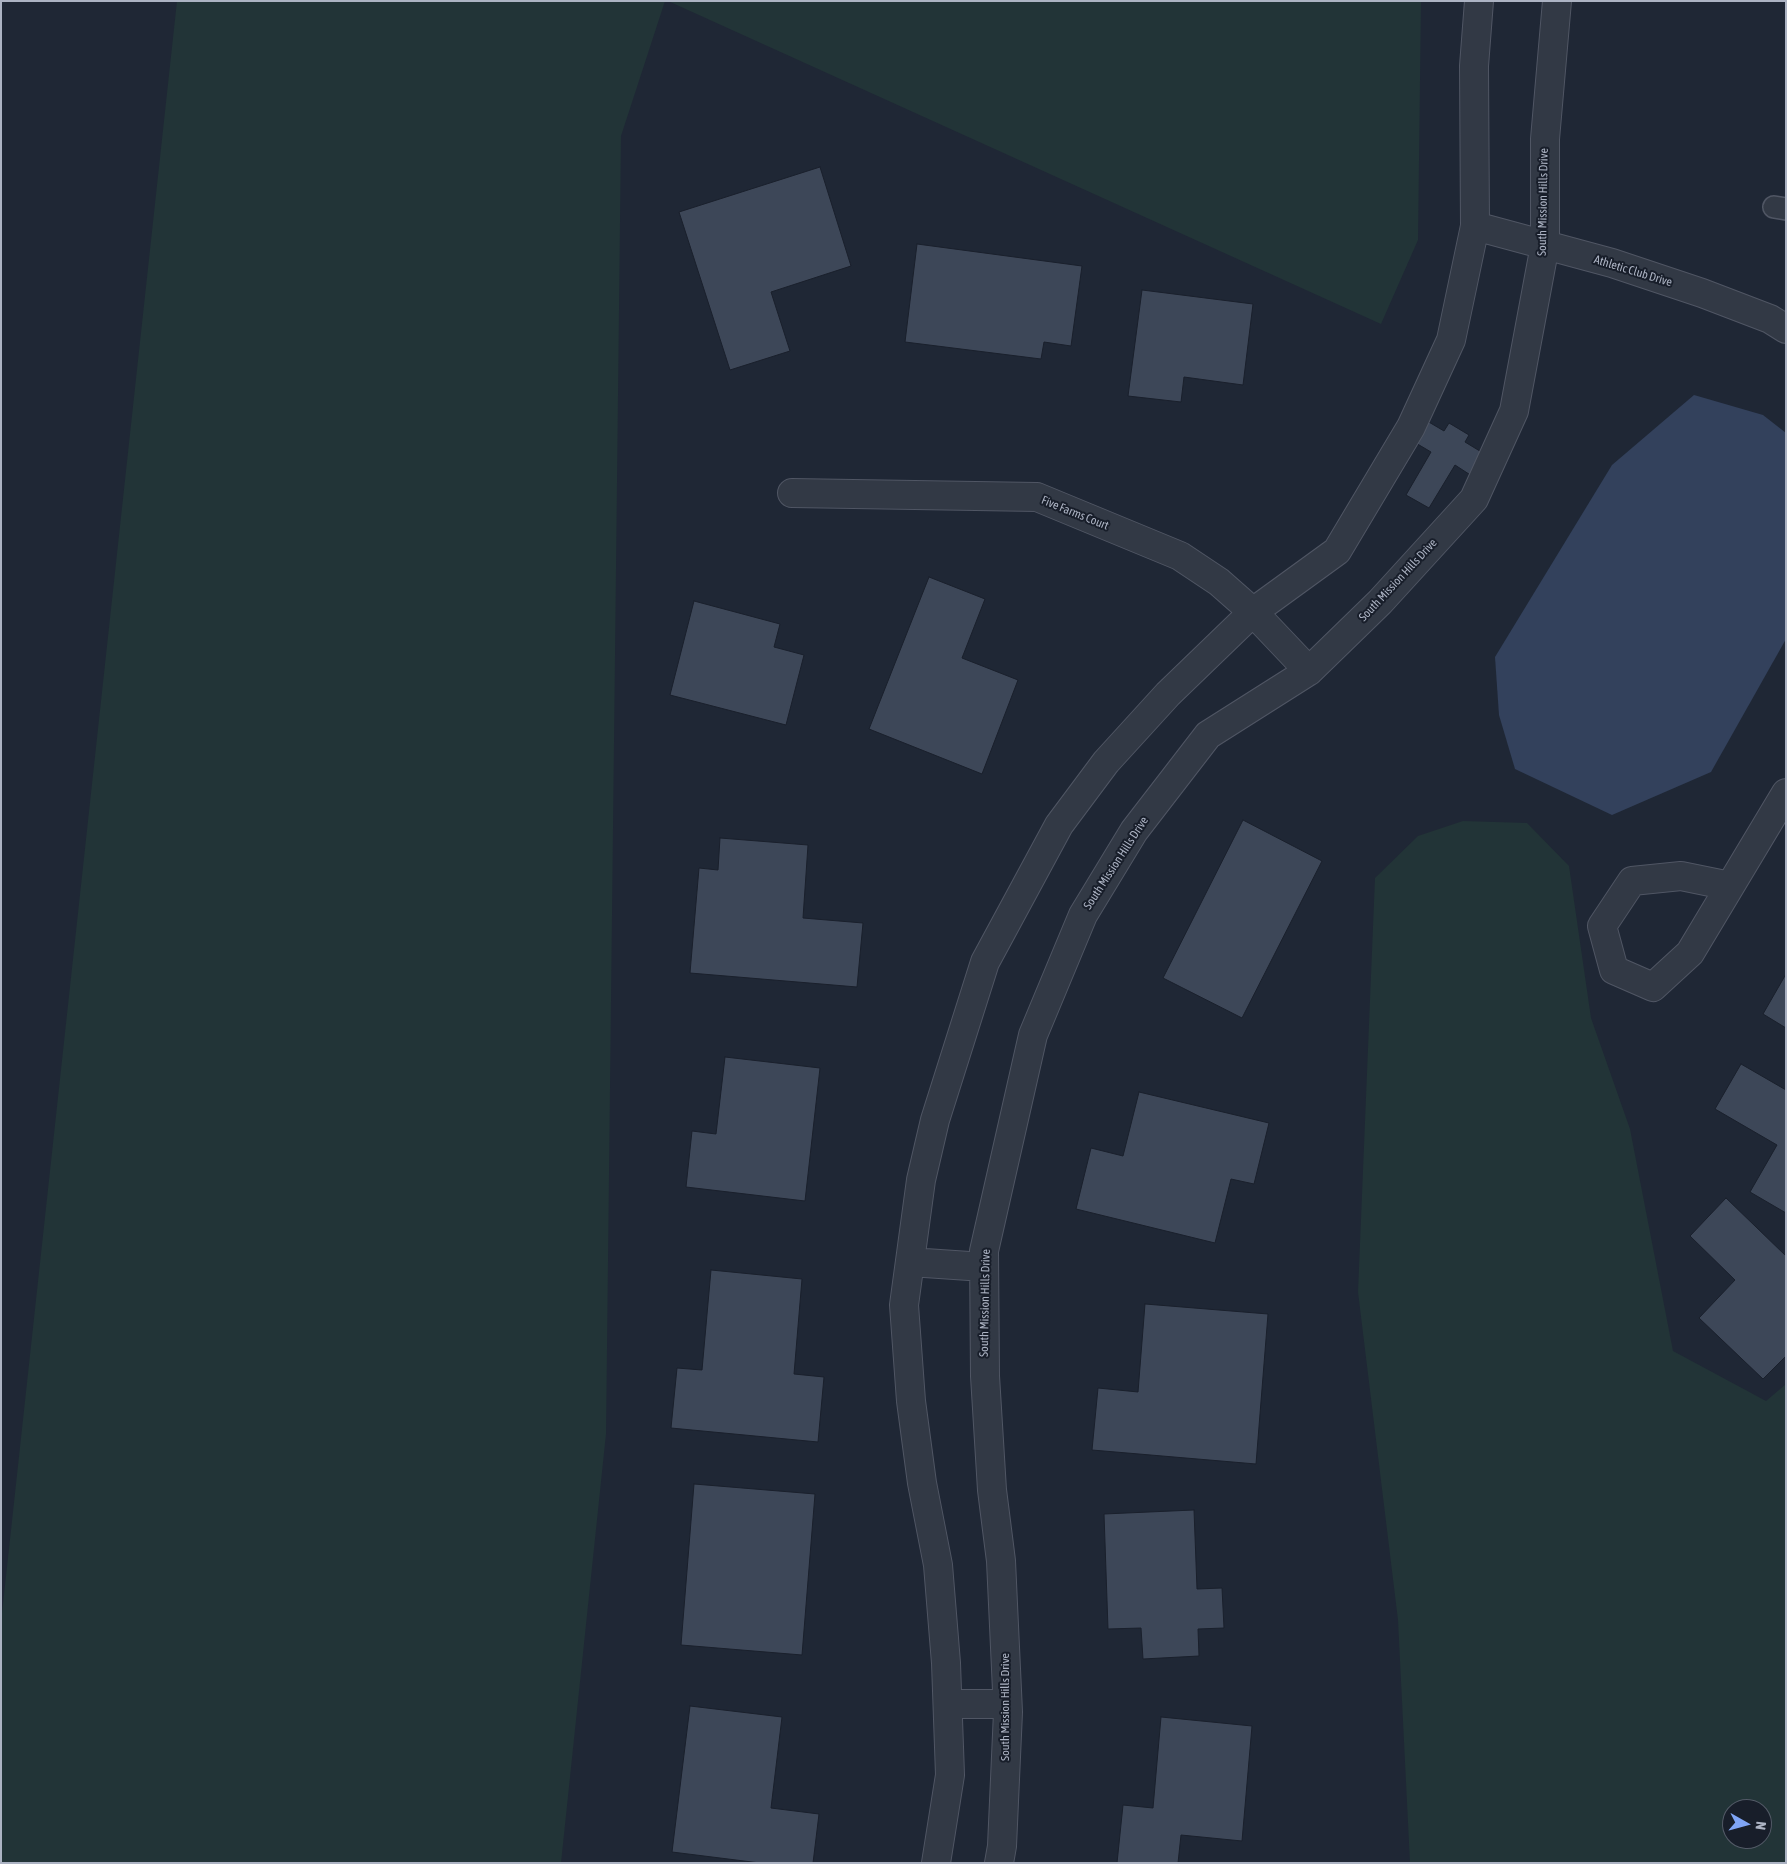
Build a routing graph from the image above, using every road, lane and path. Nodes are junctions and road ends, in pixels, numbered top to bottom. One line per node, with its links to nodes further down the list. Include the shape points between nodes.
1 (1479, 1): 3 (street, via 1474,66)
2 (1557, 1): 4 (street, South Mission Hills Drive, via 1545,139)
3 (1475, 226): 4 (street, Athletic Club Drive); 7 (street, via 1451,340 1411,428 1337,551)
4 (1545, 245): 5 (street, Athletic Club Drive, via 1702,293); 8 (street, South Mission Hills Drive, via 1514,411 1474,499 1380,602)
5 (1786, 328)
6 (792, 493): 7 (street, Five Farms Court, via 1037,497 1180,556 1219,582)
7 (1253, 612): 8 (street, Five Farms Court); 11 (street, via 1168,694 1106,762 1059,825 984,962 935,1120 921,1180)
8 (1308, 671): 12 (street, South Mission Hills Drive, via 1208,735 1134,830 1083,915 1033,1034 984,1251)
9 (1786, 793): 10 (street)
10 (1730, 886): 10 (street, via 1690,953 1653,987 1614,970 1602,926 1632,880 1681,876)
11 (910, 1262): 12 (street); 13 (street, via 904,1305 911,1401 938,1565)
12 (984, 1267): 14 (street, South Mission Hills Drive, via 985,1376 992,1490 1001,1561)
13 (948, 1704): 14 (street); 15 (street, via 950,1775)
14 (1007, 1704): 16 (street, South Mission Hills Drive)
15 (936, 1863)
16 (999, 1863)

